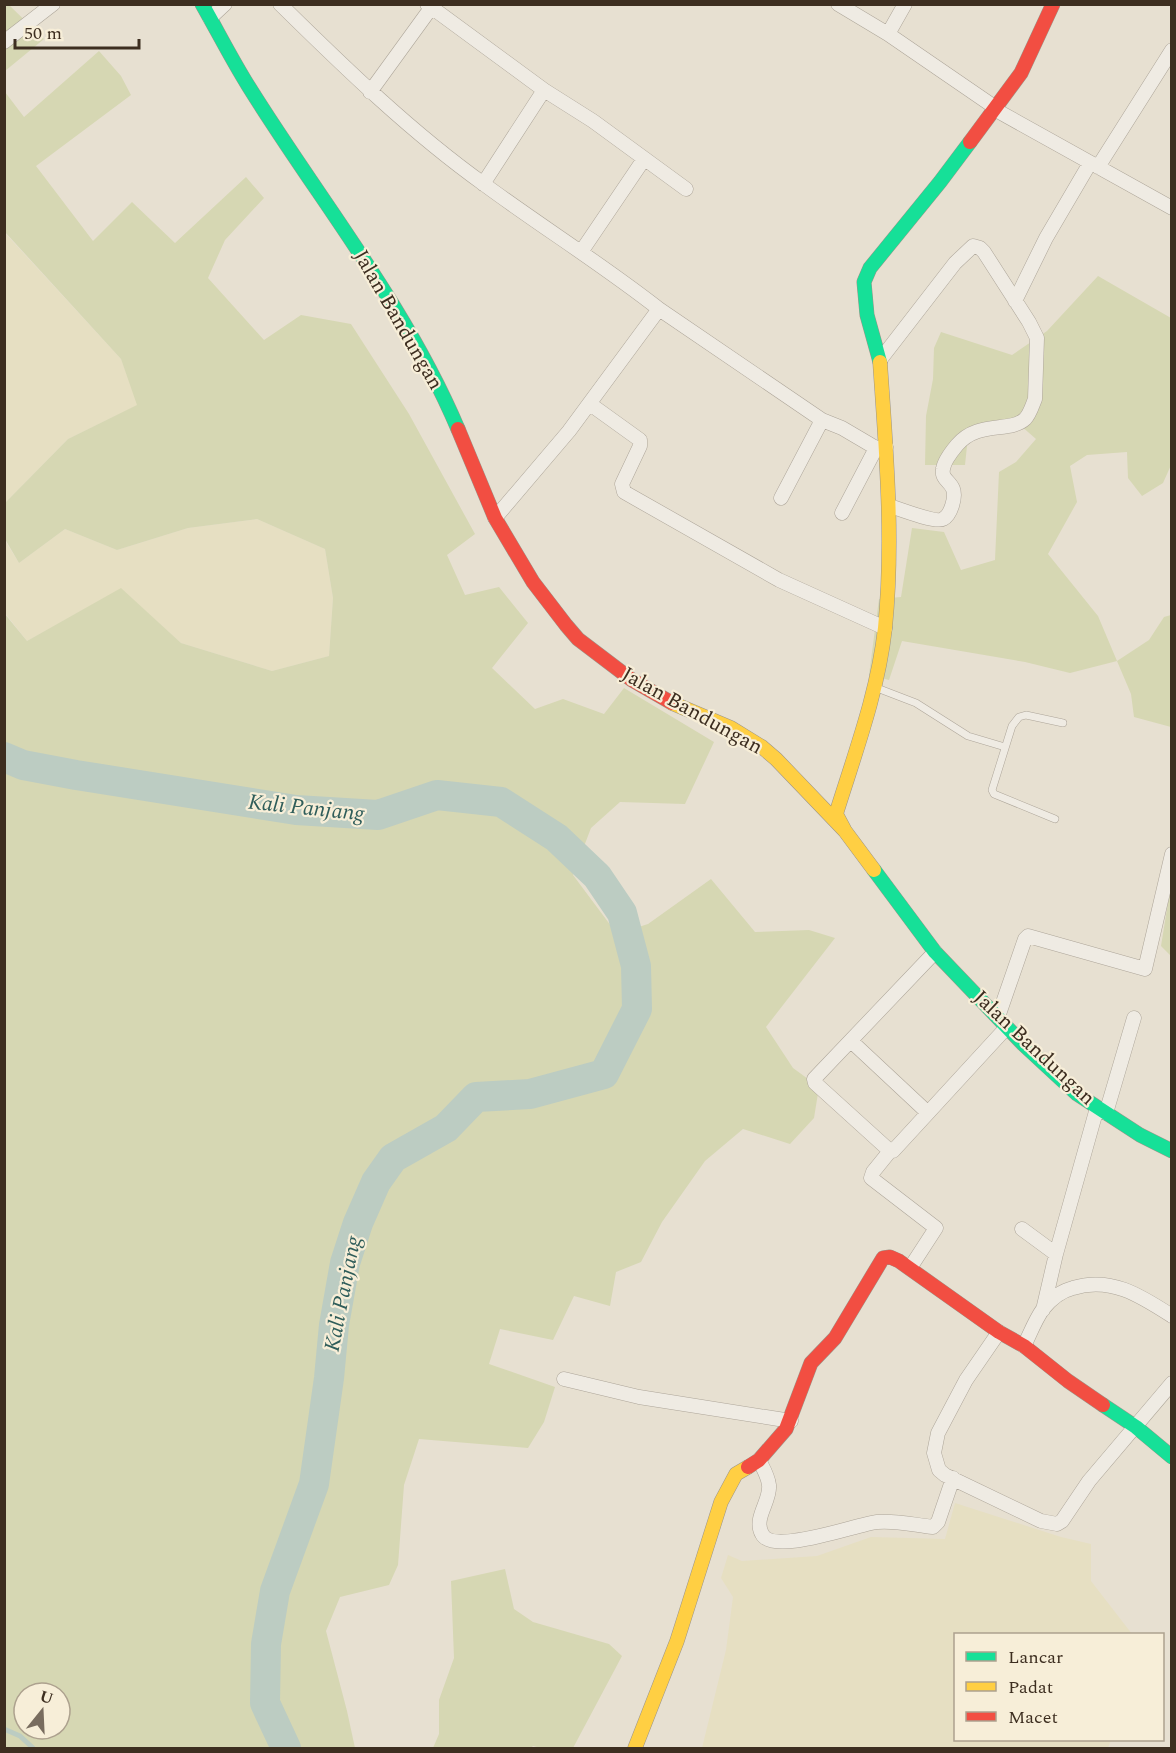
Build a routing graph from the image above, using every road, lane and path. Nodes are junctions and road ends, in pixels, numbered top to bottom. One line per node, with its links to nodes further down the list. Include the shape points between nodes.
1 (53, 4): 11 (street)
2 (202, 4): 9 (street, Jalan Bandungan)
3 (225, 4): 9 (street)
4 (280, 4): 14 (street)
5 (838, 4): 10 (street)
6 (905, 4): 10 (street)
7 (1053, 4): 15 (street, via 1022,73)
8 (429, 6): 13 (street); 14 (street)
9 (210, 18): 31 (street, Jalan Bandungan, via 249,87 415,340)
10 (888, 34): 15 (street)
11 (4, 42)
12 (1172, 51): 17 (street)
13 (544, 90): 16 (street); 18 (street)
14 (370, 92): 18 (street)
15 (994, 108): 17 (street); 24 (street, via 867,275 867,315)
16 (644, 159): 19 (street); 21 (street)
17 (1094, 165): 20 (street); 22 (street, via 1046,238)
18 (483, 184): 21 (street)
19 (686, 189)
20 (1172, 208)
21 (581, 252): 23 (street)
22 (1015, 301): 24 (street, via 984,252 973,246 955,263); 29 (street, via 1037,338 1035,399 1027,417 1019,423 974,432 956,447 943,469 943,477 953,488 954,496 945,518 933,519)
23 (659, 309): 25 (street); 26 (street)
24 (880, 360): 27 (street)
25 (590, 404): 31 (street); 32 (street, via 640,440 622,484 624,492 779,580)
26 (822, 420): 27 (street); 28 (street)
27 (881, 447): 29 (street); 30 (street)
28 (781, 498)
29 (890, 506): 32 (street)
30 (842, 513)
31 (495, 518): 37 (street, Jalan Bandungan, via 533,582 578,639 632,680 762,747)
32 (885, 628): 33 (street)
33 (874, 687): 35 (lane, via 916,703 968,736); 37 (street, via 836,814)
34 (1063, 723): 35 (lane, via 1019,717)
35 (1005, 747): 36 (lane, via 992,792)
36 (1055, 819)
37 (844, 831): 39 (street, Jalan Bandungan)
38 (1172, 854): 41 (street, via 1145,969 1028,936)
39 (935, 952): 41 (street, Jalan Bandungan); 42 (street)
40 (1134, 1017): 43 (street)
41 (1002, 1022): 43 (street, Jalan Bandungan, via 1077,1094); 44 (street)
42 (851, 1041): 44 (street); 45 (street, via 814,1081)
43 (1102, 1111): 46 (street, Jalan Bandungan); 48 (street)
44 (927, 1112): 45 (street)
45 (890, 1151): 49 (street, via 871,1178 936,1228)
46 (1172, 1151)
47 (1022, 1229): 48 (street)
48 (1056, 1254): 50 (street)
49 (910, 1268): 52 (street); 56 (street, via 894,1258 883,1258 879,1263 835,1338 811,1363)
50 (1043, 1310): 51 (street, via 1066,1290 1092,1283 1120,1287); 53 (street)
51 (1172, 1316)
52 (999, 1332): 53 (street); 60 (street, via 966,1380 938,1432 934,1453 937,1464 939,1470)
53 (1024, 1346): 57 (street)
54 (564, 1379): 56 (street, via 631,1396)
55 (1172, 1383): 57 (street)
56 (791, 1420): 59 (street)
57 (1136, 1427): 58 (street); 60 (street, via 1057,1524 1041,1521)
58 (1172, 1457)
59 (759, 1460): 60 (street, via 770,1487 759,1526 764,1538 772,1542 806,1539 878,1522 933,1527); 61 (street, via 736,1474 721,1502 677,1641)
60 (953, 1479)
61 (635, 1749)

